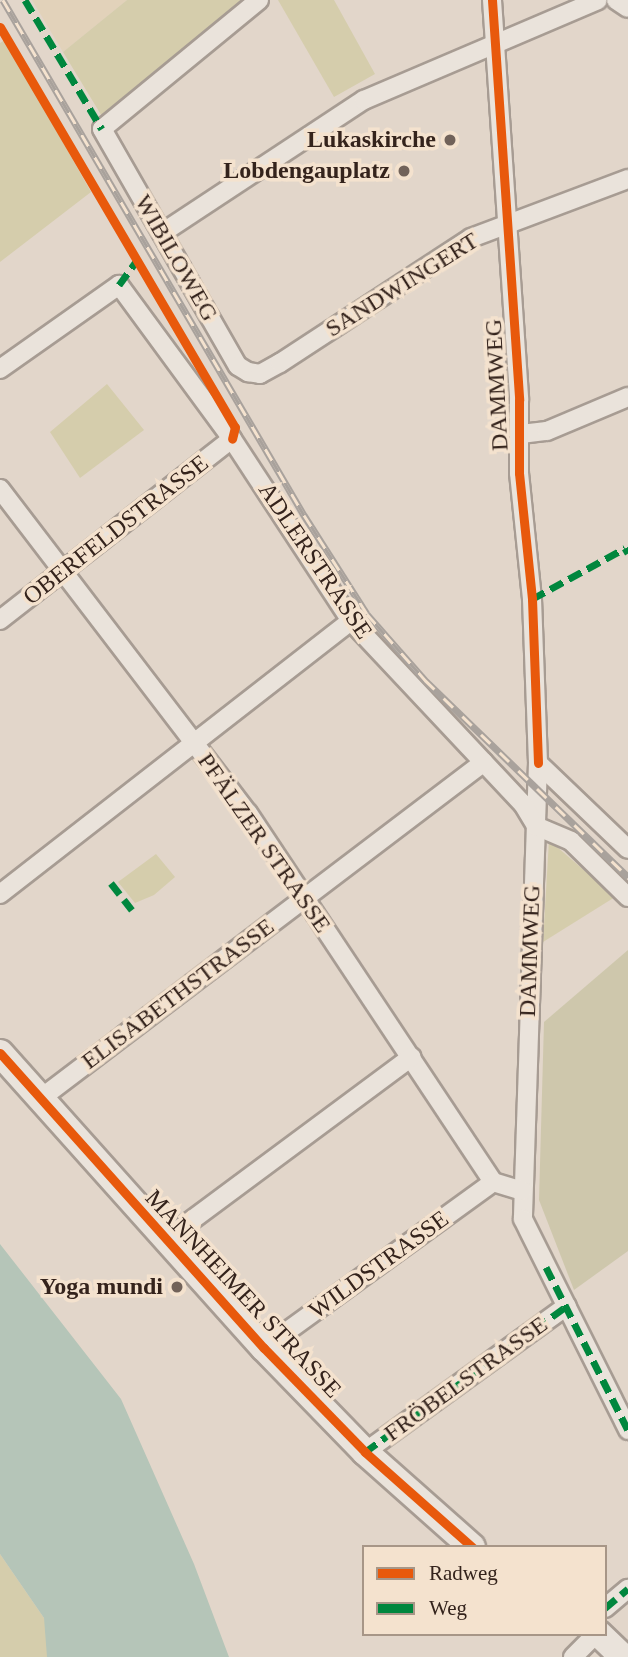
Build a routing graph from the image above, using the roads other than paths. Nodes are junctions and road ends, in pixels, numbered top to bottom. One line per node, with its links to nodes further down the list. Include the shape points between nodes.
1 (259, 0): 9 (street, WIBILOWEG, via 102,129)
2 (492, 0): 6 (street, DAMMWEG)
3 (598, 0): 6 (street)
4 (616, 0): 5 (street)
5 (628, 8)
6 (496, 44): 8 (street, DAMMWEG); 9 (street, via 364,100)
7 (628, 179): 8 (street, SANDWINGERT)
8 (506, 225): 11 (street, SANDWINGERT, via 471,238); 13 (street, DAMMWEG)
9 (162, 233): 11 (street, WIBILOWEG, via 239,366)
10 (0, 369): 14 (street, ADLERSTRASSE, via 119,285)
11 (260, 374)
12 (628, 397): 13 (street, via 547,431)
13 (521, 434): 21 (street, DAMMWEG, via 519,473)
14 (232, 439): 16 (street, OBERFELDSTRASSE); 18 (street, ADLERSTRASSE)
15 (0, 489): 16 (street, PFÄLZER STRASSE)
16 (65, 569): 17 (street, OBERFELDSTRASSE); 19 (street, PFÄLZER STRASSE)
17 (0, 620)
18 (351, 621): 19 (street); 20 (street, ADLERSTRASSE)
19 (195, 744): 24 (street); 26 (street, PFÄLZER STRASSE)
20 (484, 762): 22 (street, ADLERSTRASSE); 26 (street, ELISABETHSTRASSE)
21 (540, 766): 22 (street, DAMMWEG); 23 (street)
22 (536, 826): 25 (street, ADLERSTRASSE, via 552,829 571,841); 31 (street, DAMMWEG)
23 (628, 849)
24 (0, 894)
25 (628, 897)
26 (305, 898): 28 (street, PFÄLZER STRASSE); 29 (street, ELISABETHSTRASSE)
27 (0, 1053): 29 (street, MANNHEIMER STRASSE)
28 (411, 1058): 30 (street, PFÄLZER STRASSE); 32 (street)
29 (40, 1099): 32 (street, MANNHEIMER STRASSE)
30 (493, 1182): 31 (street); 34 (street, WILDSTRASSE)
31 (523, 1191): 33 (street, DAMMWEG, via 525,1226)
32 (166, 1240): 34 (street, MANNHEIMER STRASSE)
33 (566, 1306): 35 (street, DAMMWEG); 36 (street, FRÖBELSTRASSE)
34 (264, 1348): 36 (street, MANNHEIMER STRASSE)
35 (627, 1426)
36 (365, 1452): 37 (street, MANNHEIMER STRASSE)
37 (470, 1545)
38 (628, 1589): 39 (street)
39 (607, 1606)
40 (596, 1636): 42 (street)
41 (600, 1636): 43 (street)
42 (573, 1657)
43 (623, 1657)

